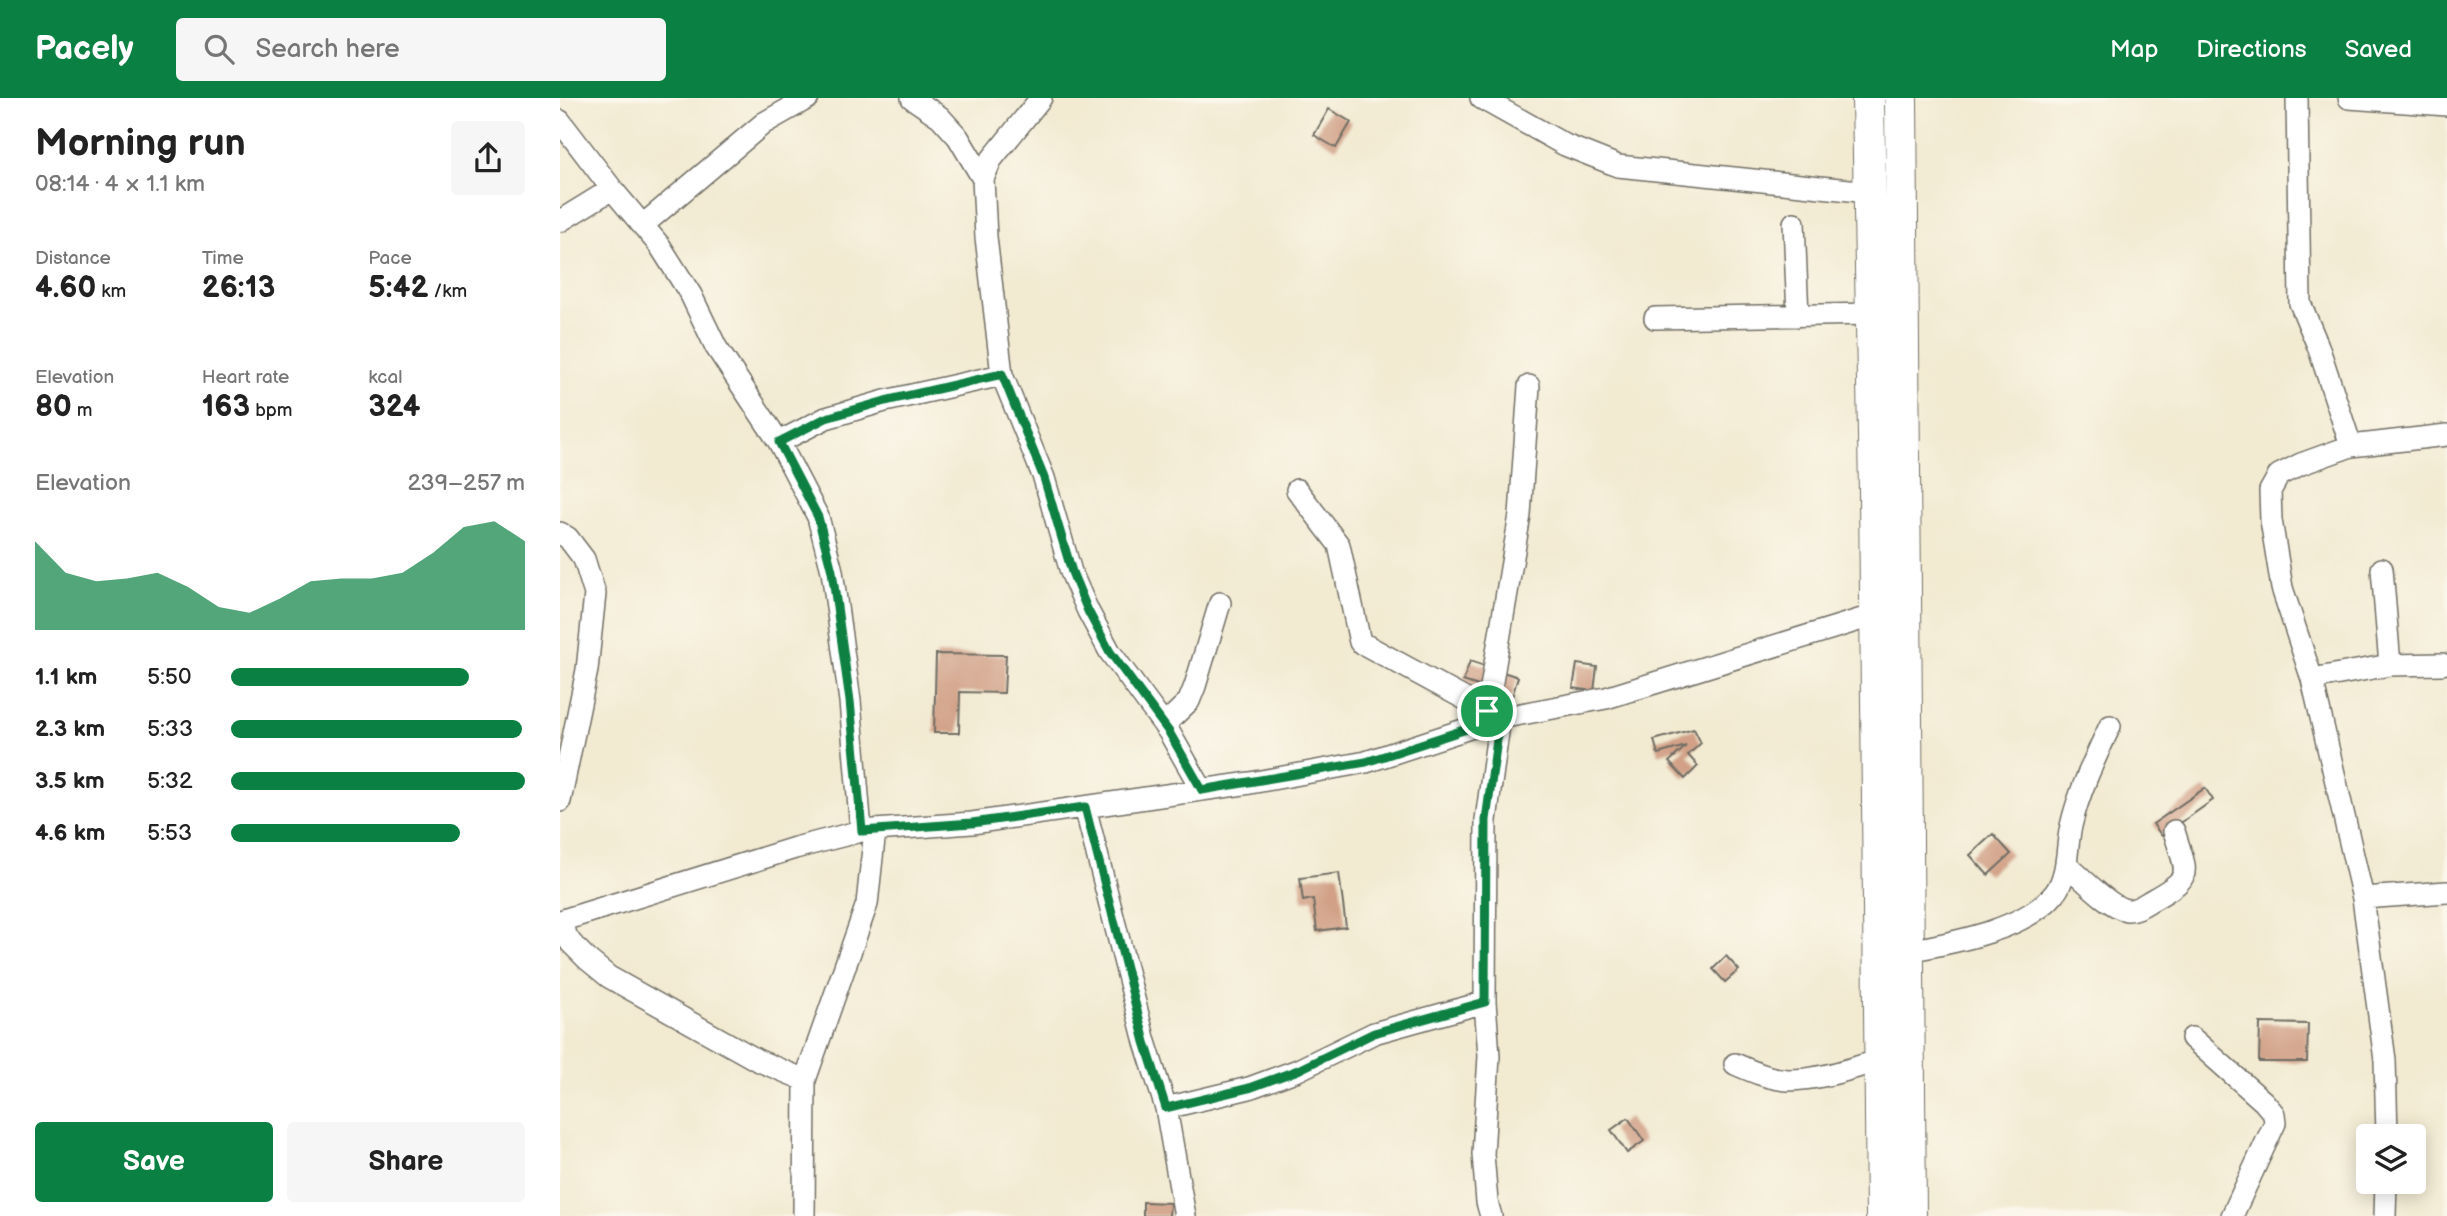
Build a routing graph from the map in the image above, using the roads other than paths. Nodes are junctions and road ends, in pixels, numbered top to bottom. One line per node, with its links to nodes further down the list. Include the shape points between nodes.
1 (808, 98): 16 (street, via 756,130)
2 (912, 98): 11 (street, via 940,117 958,137)
3 (1041, 98): 11 (street, via 991,160)
4 (1481, 98): 13 (street, via 1565,145 1618,166)
5 (1868, 98): 13 (highway)
6 (1901, 98): 45 (highway)
7 (2297, 98): 24 (street, via 2300,303)
8 (2349, 98): 9 (street)
9 (2447, 105)
10 (560, 121): 12 (street)
11 (983, 179): 20 (street)
12 (612, 189): 14 (street); 16 (street)
13 (1869, 192): 17 (highway)
14 (560, 221)
15 (1794, 223): 18 (street)
16 (643, 225): 23 (street, via 685,285 716,347)
17 (1872, 314): 18 (street); 29 (highway)
18 (1798, 316): 19 (street)
19 (1655, 318)
20 (1002, 374): 23 (street, via 826,418); 34 (street, via 1044,478 1088,611 1110,652)
21 (1529, 386): 33 (street, via 1520,515)
22 (2447, 435): 24 (street)
23 (779, 442): 39 (street, via 818,517 832,571)
24 (2351, 446): 32 (street, via 2279,475 2270,491 2282,588)
25 (1297, 490): 33 (street, via 1339,545 1360,642)
26 (560, 533): 37 (street, via 584,559 595,594 587,670)
27 (2382, 569): 31 (street)
28 (1220, 603): 34 (street, via 1189,701)
29 (1875, 615): 33 (street, via 1606,698); 48 (highway)
30 (2442, 664): 31 (street)
31 (2390, 665): 32 (street)
32 (2312, 679): 43 (street)
33 (1491, 717): 36 (street, via 1366,762); 46 (street)
34 (1164, 725): 36 (street)
35 (2110, 726): 41 (street, via 2070,827)
36 (1202, 790): 38 (street)
37 (560, 801)
38 (1085, 807): 39 (street); 51 (street)
39 (868, 831): 44 (street, via 795,848); 50 (street, via 867,904)
40 (2174, 831): 41 (street, via 2184,877 2138,909 2115,905)
41 (2066, 864): 45 (street, via 2056,892 2031,913 1974,938)
42 (2447, 892): 43 (street)
43 (2363, 898): 52 (street, via 2385,1060)
44 (560, 924): 50 (street, via 571,943 609,977 757,1060)
45 (1908, 951): 58 (highway)
46 (1485, 1002): 51 (street, via 1374,1033 1249,1088); 56 (street, via 1489,1056 1483,1154)
47 (2192, 1038): 59 (street, via 2274,1114 2275,1123)
48 (1880, 1060): 49 (street, via 1829,1075 1787,1080); 57 (highway)
49 (1735, 1064)
50 (805, 1080): 54 (street)
51 (1166, 1108): 55 (street)
52 (2387, 1124)
53 (2386, 1194): 60 (street)
54 (804, 1216)
55 (1185, 1216)
56 (1491, 1216)
57 (1881, 1216)
58 (1910, 1216)
59 (2232, 1216)
60 (2385, 1216)

